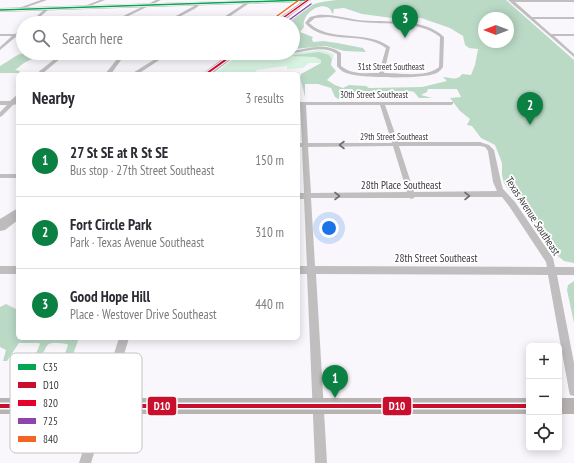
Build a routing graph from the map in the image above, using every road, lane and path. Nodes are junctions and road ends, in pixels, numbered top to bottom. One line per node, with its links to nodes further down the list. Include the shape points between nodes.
1 (45, 0): 13 (street)
2 (103, 0): 10 (street)
3 (159, 0): 9 (street)
4 (306, 0): 7 (main road); 18 (highway)
5 (511, 1): 6 (street); 19 (street)
6 (574, 1)
7 (249, 2): 8 (main road); 17 (street)
8 (198, 4): 9 (main road); 16 (street)
9 (146, 5): 10 (main road); 15 (street)
10 (81, 8): 11 (main road)
11 (47, 9): 13 (main road); 14 (street)
12 (0, 10): 13 (main road)
13 (15, 10)
14 (39, 16)
15 (125, 16)
16 (177, 16)
17 (228, 16)
18 (285, 16)
19 (531, 18): 20 (street); 23 (street)
20 (574, 18)
21 (0, 35): 22 (street)
22 (16, 35): 25 (street)
23 (550, 35): 24 (street); 27 (street)
24 (574, 35)
25 (0, 49)
26 (300, 51): 36 (street, 31st Street Southeast, via 331,49 338,54 338,64 345,71)
27 (573, 54)
28 (57, 60): 32 (street)
29 (119, 60): 33 (street)
30 (157, 60): 34 (street)
31 (226, 60): 35 (highway)
32 (42, 72)
33 (110, 72)
34 (137, 72)
35 (209, 72)
36 (381, 75): 36 (street, 31st Street Southeast, via 434,73 441,67 443,40 439,33 414,25 361,22 330,16 309,20 307,23 313,29 350,38 374,40 385,45 388,48)
37 (0, 103): 38 (street)
38 (15, 103): 42 (street)
39 (300, 103): 40 (street, 30th Street Southeast); 43 (street)
40 (382, 103): 41 (street, 30th Street Southeast); 44 (street)
41 (451, 103)
42 (0, 115)
43 (301, 144): 44 (street, 29th Street Southeast, one-way to 43); 49 (street)
44 (395, 145): 45 (street, 29th Street Southeast, via 480,144); 50 (street)
45 (489, 148): 48 (street, Texas Avenue Southeast, via 492,151 497,182)
46 (0, 176): 47 (street)
47 (16, 176)
48 (504, 194): 50 (street, 28th Place Southeast, one-way to 48); 57 (street, Texas Avenue Southeast, via 550,261)
49 (303, 196): 50 (street, 28th Place Southeast, one-way to 50); 56 (street)
50 (412, 196)
51 (16, 214): 52 (highway)
52 (0, 226)
53 (0, 270): 54 (street)
54 (16, 270)
55 (300, 270): 56 (street, 28th Street Southeast)
56 (311, 270): 57 (street, 28th Street Southeast); 63 (street)
57 (553, 271): 58 (street, 28th Street Southeast); 61 (street, Texas Avenue Southeast)
58 (574, 271)
59 (123, 340): 60 (street)
60 (119, 353)
61 (574, 391)
62 (142, 406): 63 (main road)
63 (318, 406): 64 (main road); 69 (street)
64 (526, 406)
65 (562, 406): 66 (main road)
66 (574, 406)
67 (88, 453): 68 (street)
68 (85, 463)
69 (321, 463)

